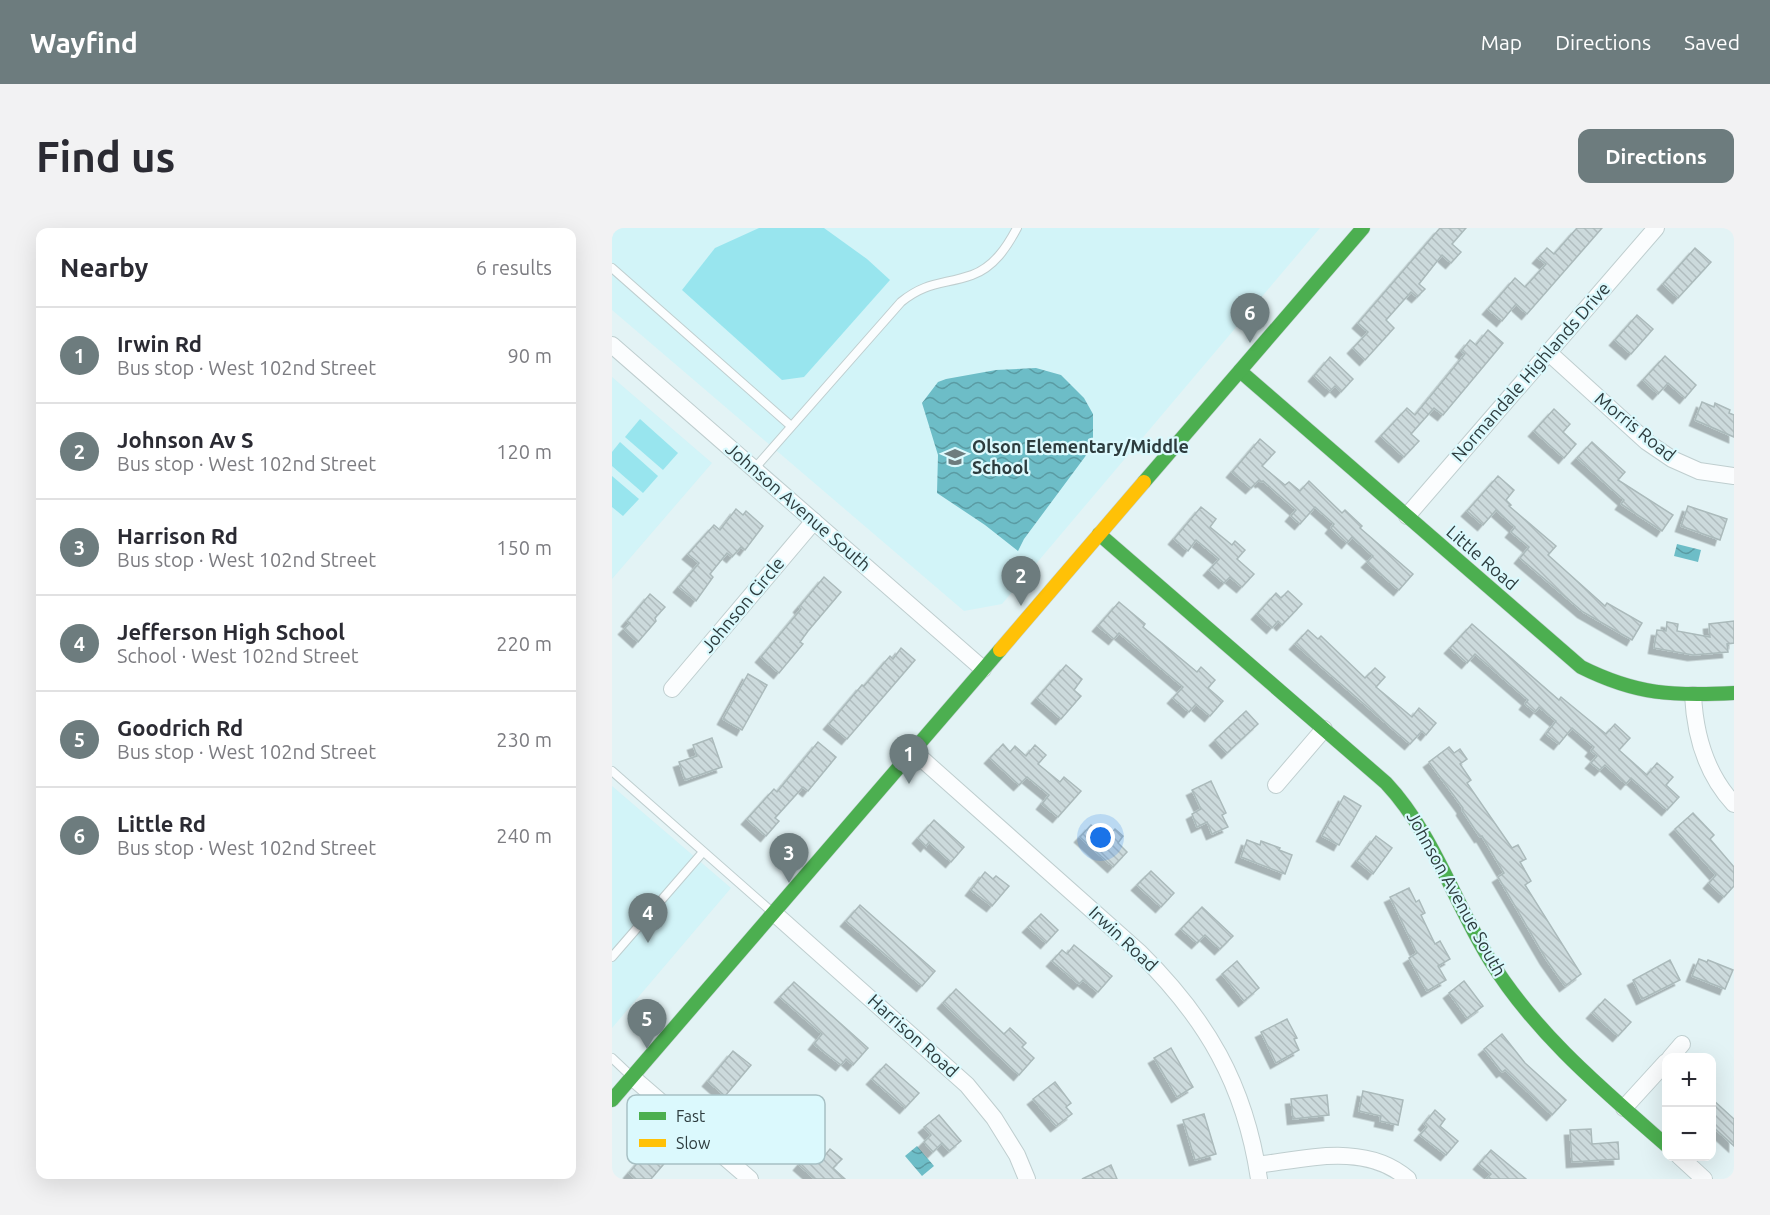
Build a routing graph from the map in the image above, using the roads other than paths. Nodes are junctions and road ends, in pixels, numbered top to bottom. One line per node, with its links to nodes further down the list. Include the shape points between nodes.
1 (1017, 228): 8 (lane, via 999,256 986,267 972,275 920,288 901,302)
2 (1362, 228): 7 (street)
3 (1656, 228): 6 (street, Normandale Highlands Drive)
4 (612, 268): 8 (lane)
5 (612, 345): 9 (street, Johnson Avenue South)
6 (1548, 352): 10 (street, Morris Road, via 1671,459 1699,471); 11 (street, Normandale Highlands Drive)
7 (1240, 371): 11 (street, Little Road); 13 (street)
8 (791, 426): 9 (lane)
9 (755, 468): 12 (street, Johnson Avenue South)
10 (1734, 476)
11 (1407, 516): 17 (street, Little Road, via 1581,667 1635,690)
12 (814, 521): 14 (street, Johnson Avenue South); 15 (street, Johnson Circle)
13 (1099, 534): 14 (street); 18 (street, Johnson Avenue South)
14 (983, 669): 19 (street)
15 (672, 688)
16 (1734, 693): 17 (street, Little Road)
17 (1693, 695): 22 (street, via 1694,715 1709,768)
18 (1324, 729): 21 (street); 33 (street, Johnson Avenue South, via 1403,801 1490,960 1555,1042)
19 (913, 751): 24 (street); 37 (street, Irwin Road, via 1168,981 1217,1049 1247,1125)
20 (612, 771): 23 (lane)
21 (1276, 784)
22 (1734, 804)
23 (703, 852): 24 (lane); 25 (lane)
24 (774, 913): 30 (street); 39 (street, Harrison Road, via 967,1085 994,1118)
25 (612, 957)
26 (1683, 1044): 27 (street)
27 (1675, 1053)
28 (612, 1058): 30 (lane)
29 (1662, 1066): 33 (street)
30 (632, 1077): 31 (street); 32 (street)
31 (653, 1095)
32 (612, 1100)
33 (1624, 1108): 34 (street, Johnson Avenue South)
34 (1662, 1141)
35 (1684, 1161): 41 (street)
36 (733, 1164): 38 (street)
37 (1258, 1172): 40 (street, via 1347,1155 1385,1164)
38 (750, 1179)
39 (1027, 1179)
40 (1408, 1179)
41 (1704, 1179)

